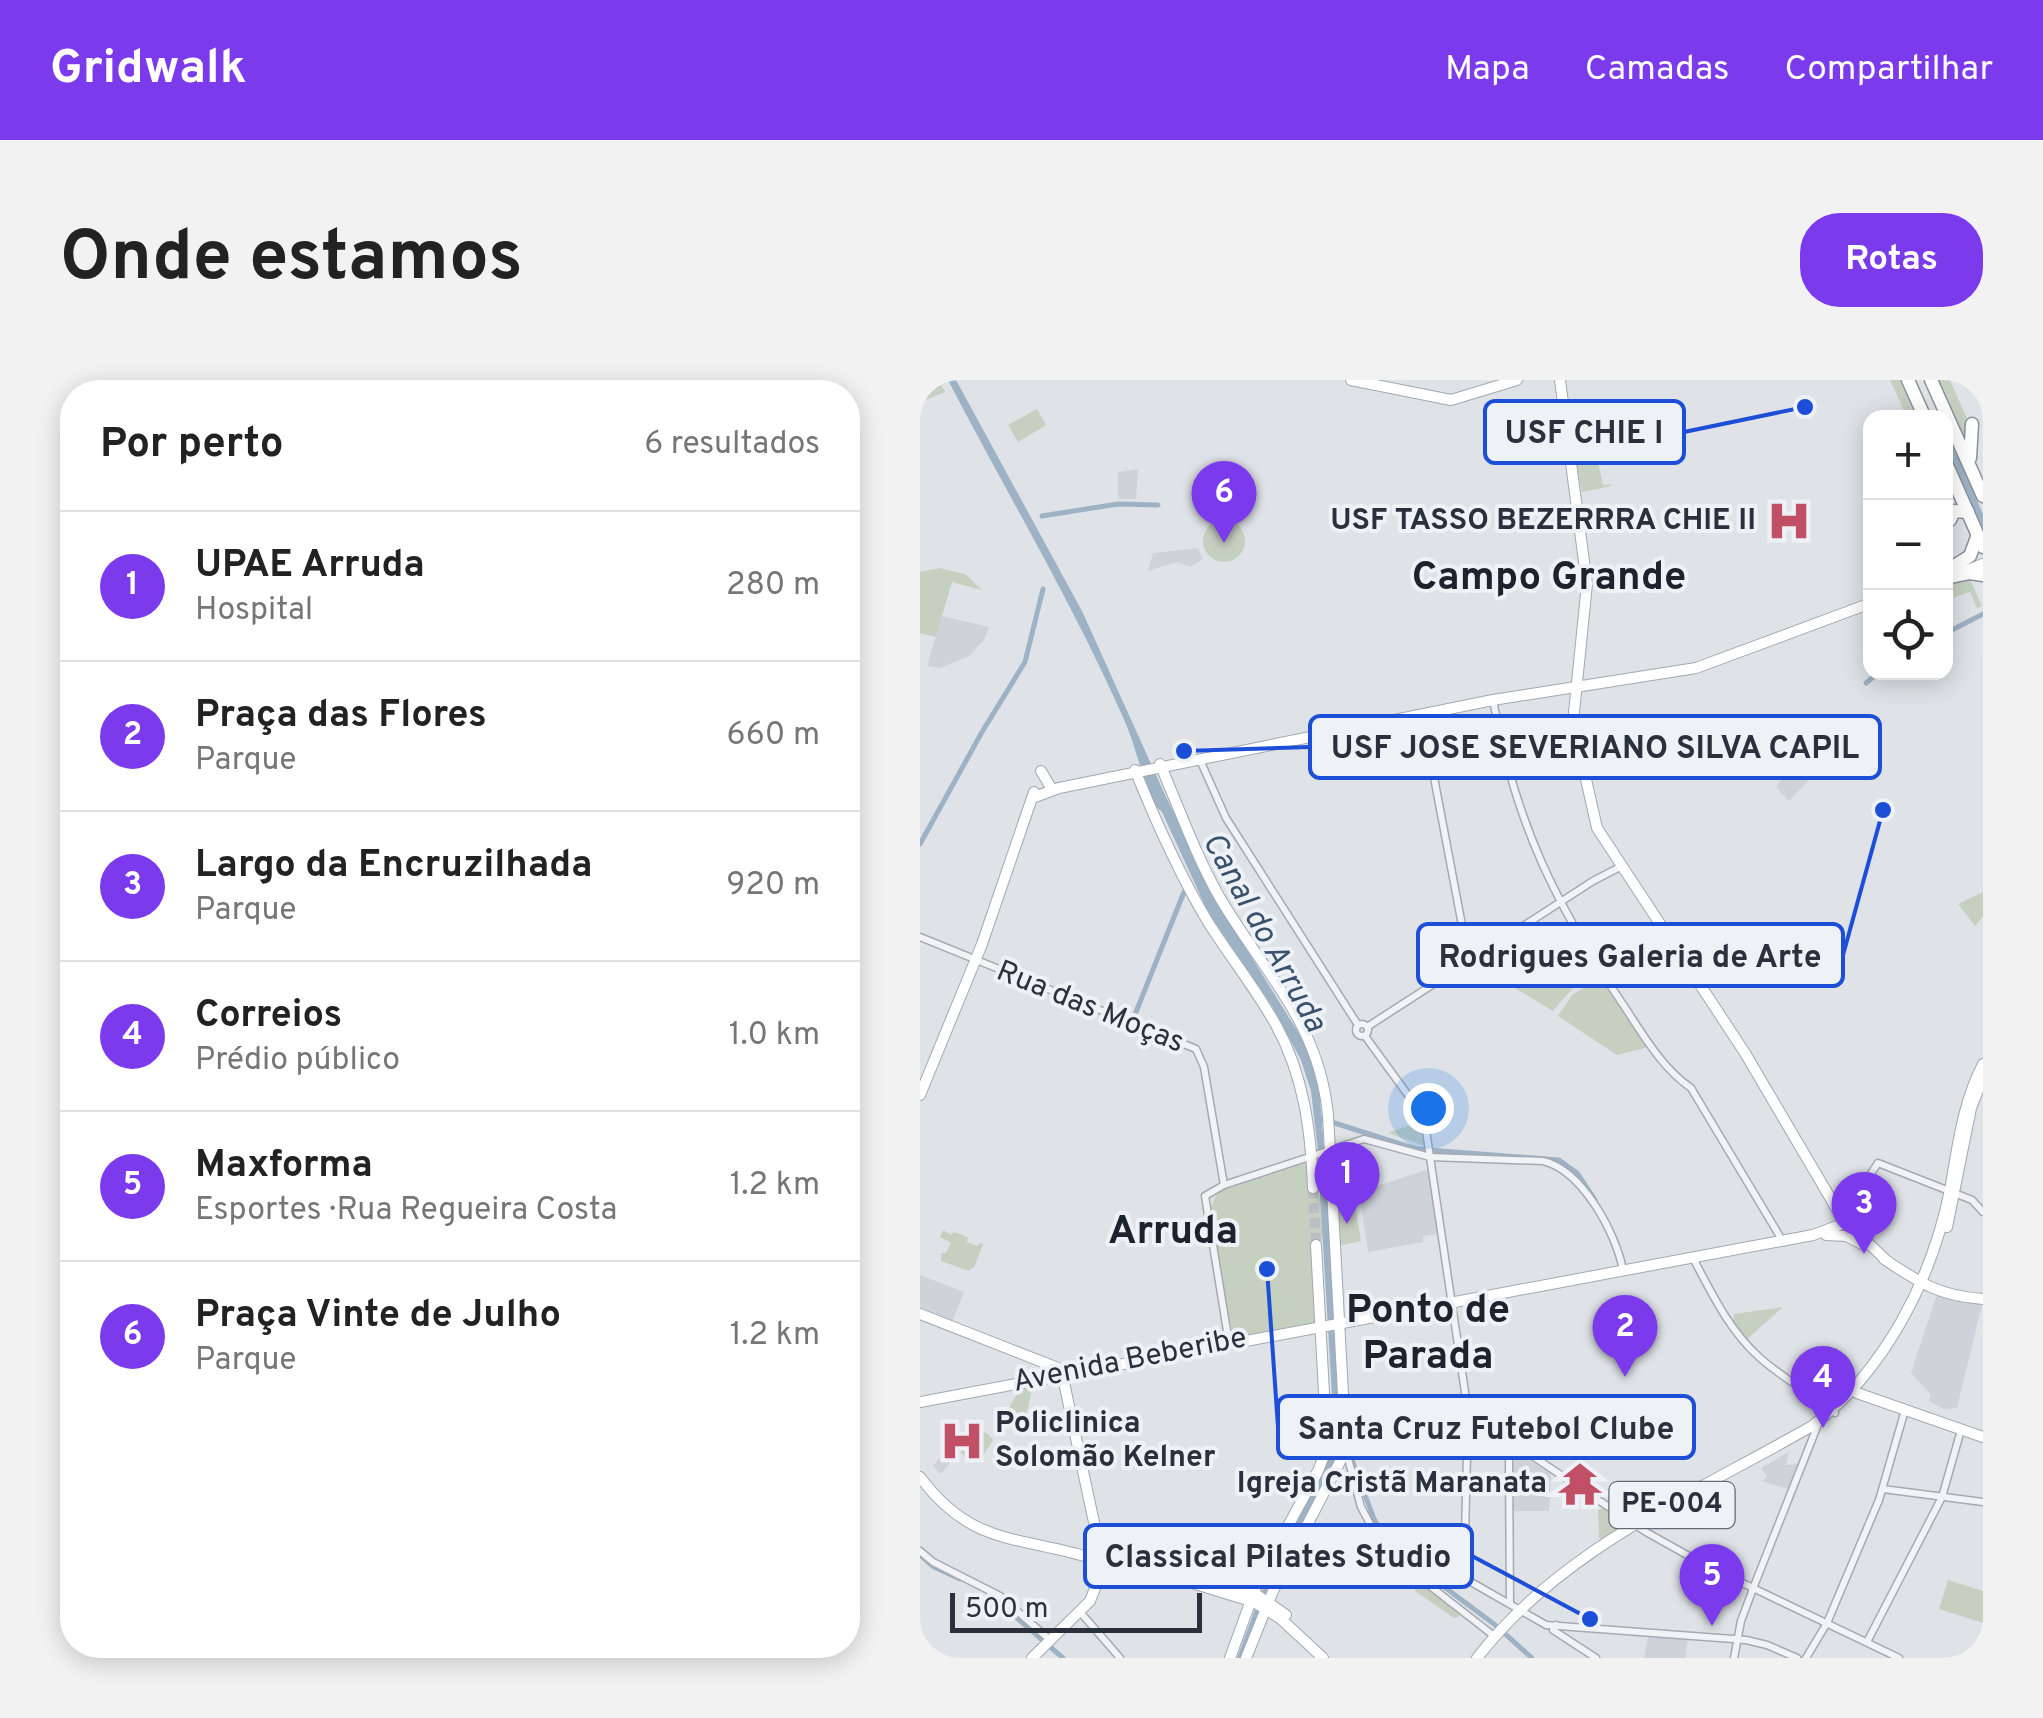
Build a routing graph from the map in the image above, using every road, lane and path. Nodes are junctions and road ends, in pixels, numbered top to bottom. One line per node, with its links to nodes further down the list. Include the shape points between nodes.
1 (1351, 380): 2 (main road, via 1448,400)
2 (1517, 380)
3 (1908, 380): 6 (highway)
4 (1933, 382): 8 (highway)
5 (1559, 383): 20 (main road, via 1588,584)
6 (1921, 410)
7 (1972, 424): 8 (highway)
8 (1972, 471): 10 (highway)
9 (1953, 479): 11 (highway)
10 (1983, 496)
11 (1968, 512): 12 (highway); 13 (highway)
12 (1953, 513)
13 (1974, 543): 15 (highway)
14 (1983, 562): 16 (main road)
15 (1953, 569)
16 (1953, 573)
17 (1953, 574): 18 (highway)
18 (1982, 578)
19 (1863, 606): 20 (main road, via 1696,668)
20 (1577, 688): 21 (main road); 29 (main road, via 1573,722 1580,760 1597,828)
21 (1492, 700): 22 (main road); 30 (street, via 1507,775)
22 (1422, 714): 23 (main road); 33 (street)
23 (1201, 758): 24 (main road); 34 (street, via 1226,818)
24 (1159, 766): 25 (main road); 39 (main road, via 1218,894 1308,1036 1328,1120)
25 (1137, 770): 27 (main road); 28 (main road); 39 (main road, via 1206,918 1288,1050)
26 (1041, 771): 27 (main road)
27 (1050, 786): 28 (main road)
28 (1033, 795): 32 (main road)
29 (1620, 868): 30 (street); 44 (main road, via 1745,1053)
30 (1560, 903): 33 (street); 48 (street, via 1651,1046 1691,1088)
31 (920, 938): 32 (street, Rua das Moças)
32 (975, 962): 37 (main road); 40 (street, Rua das Moças, via 1192,1046 1200,1055)
33 (1469, 962): 34 (street)
34 (1363, 1029): 38 (street, via 1424,1117)
35 (1983, 1064): 42 (main road, PE-004, via 1963,1112)
36 (1983, 1078): 42 (main road, PE-004)
37 (921, 1091)
38 (1429, 1151): 39 (street, via 1366,1139); 52 (street, via 1560,1166 1578,1180 1618,1245); 55 (street)
39 (1320, 1154): 40 (street); 41 (main road); 58 (main road)
40 (1224, 1185): 60 (street, via 1204,1199)
41 (1313, 1188)
42 (1953, 1194): 43 (street, via 1878,1163); 45 (street); 53 (main road, PE-004)
43 (1854, 1199): 44 (street, via 1845,1205); 46 (street)
44 (1831, 1200): 46 (main road)
45 (1983, 1212)
46 (1846, 1223): 47 (main road, Avenida Beberibe); 51 (main road)
47 (1813, 1235): 48 (main road, Avenida Beberibe); 51 (main road, Avenida Beberibe, via 1846,1236)
48 (1782, 1240): 50 (main road, Avenida Beberibe)
49 (1316, 1246): 58 (main road)
50 (1693, 1258): 52 (main road, Avenida Beberibe); 65 (street, via 1755,1354)
51 (1887, 1261): 53 (main road)
52 (1623, 1270): 55 (main road, Avenida Beberibe)
53 (1921, 1284): 54 (main road); 62 (main road, PE-004, via 1891,1350); 65 (main road, PE-004, via 1876,1362)
54 (1983, 1299)
55 (1452, 1302): 58 (main road, Avenida Beberibe); 67 (street)
56 (920, 1314): 57 (main road)
57 (948, 1325): 59 (main road); 61 (main road)
58 (1330, 1325): 60 (main road, Avenida Beberibe); 73 (main road); 85 (main road, via 1327,1448)
59 (944, 1340)
60 (1229, 1343): 61 (main road, Avenida Beberibe)
61 (1062, 1373): 64 (main road, Avenida Beberibe); 83 (main road)
62 (1858, 1393): 65 (main road, PE-004); 66 (main road)
63 (1828, 1397): 65 (main road)
64 (920, 1402)
65 (1835, 1409): 72 (main road, PE-004); 81 (main road, PE-004)
66 (1905, 1410): 70 (main road); 78 (street)
67 (1468, 1412): 68 (street); 69 (street)
68 (1479, 1422): 69 (street); 74 (street)
69 (1467, 1428): 86 (street, via 1462,1576)
70 (1961, 1429): 71 (main road); 79 (street)
71 (1983, 1437)
72 (1808, 1438): 81 (main road, PE-004); 84 (street)
73 (1346, 1446): 76 (street); 77 (main road)
74 (1517, 1447): 81 (street); 86 (street, via 1509,1461)
75 (920, 1477): 83 (main road, via 966,1523)
76 (1353, 1483): 77 (street, via 1342,1477); 93 (street, via 1386,1554)
77 (1330, 1484): 85 (main road)
78 (1883, 1490): 79 (street); 88 (street)
79 (1942, 1497): 80 (street); 95 (street)
80 (1983, 1502)
81 (1637, 1526): 84 (street); 86 (main road, PE-004)
82 (920, 1551): 89 (street, via 1000,1596)
83 (1101, 1559): 85 (main road); 87 (main road)
84 (1754, 1586): 88 (street); 94 (street)
85 (1259, 1600): 100 (main road); 101 (main road); 102 (main road)
86 (1518, 1608): 90 (street); 93 (main road, PE-004)
87 (1081, 1613): 92 (main road); 99 (street)
88 (1827, 1623): 95 (street); 107 (street)
89 (1033, 1625): 92 (street); 96 (street)
90 (1556, 1626): 91 (street); 97 (street)
91 (1576, 1626): 94 (street); 97 (street)
92 (1061, 1631): 96 (main road)
93 (1500, 1633): 103 (main road, PE-004)
94 (1738, 1639): 105 (street); 106 (street)
95 (1866, 1642): 108 (street)
96 (1049, 1643): 98 (main road)
97 (1574, 1644): 104 (street)
98 (1032, 1658)
99 (1120, 1658)
100 (1230, 1658)
101 (1246, 1658)
102 (1327, 1658)
103 (1480, 1658)
104 (1596, 1658)
105 (1734, 1658)
106 (1796, 1658)
107 (1806, 1658)
108 (1899, 1658)

